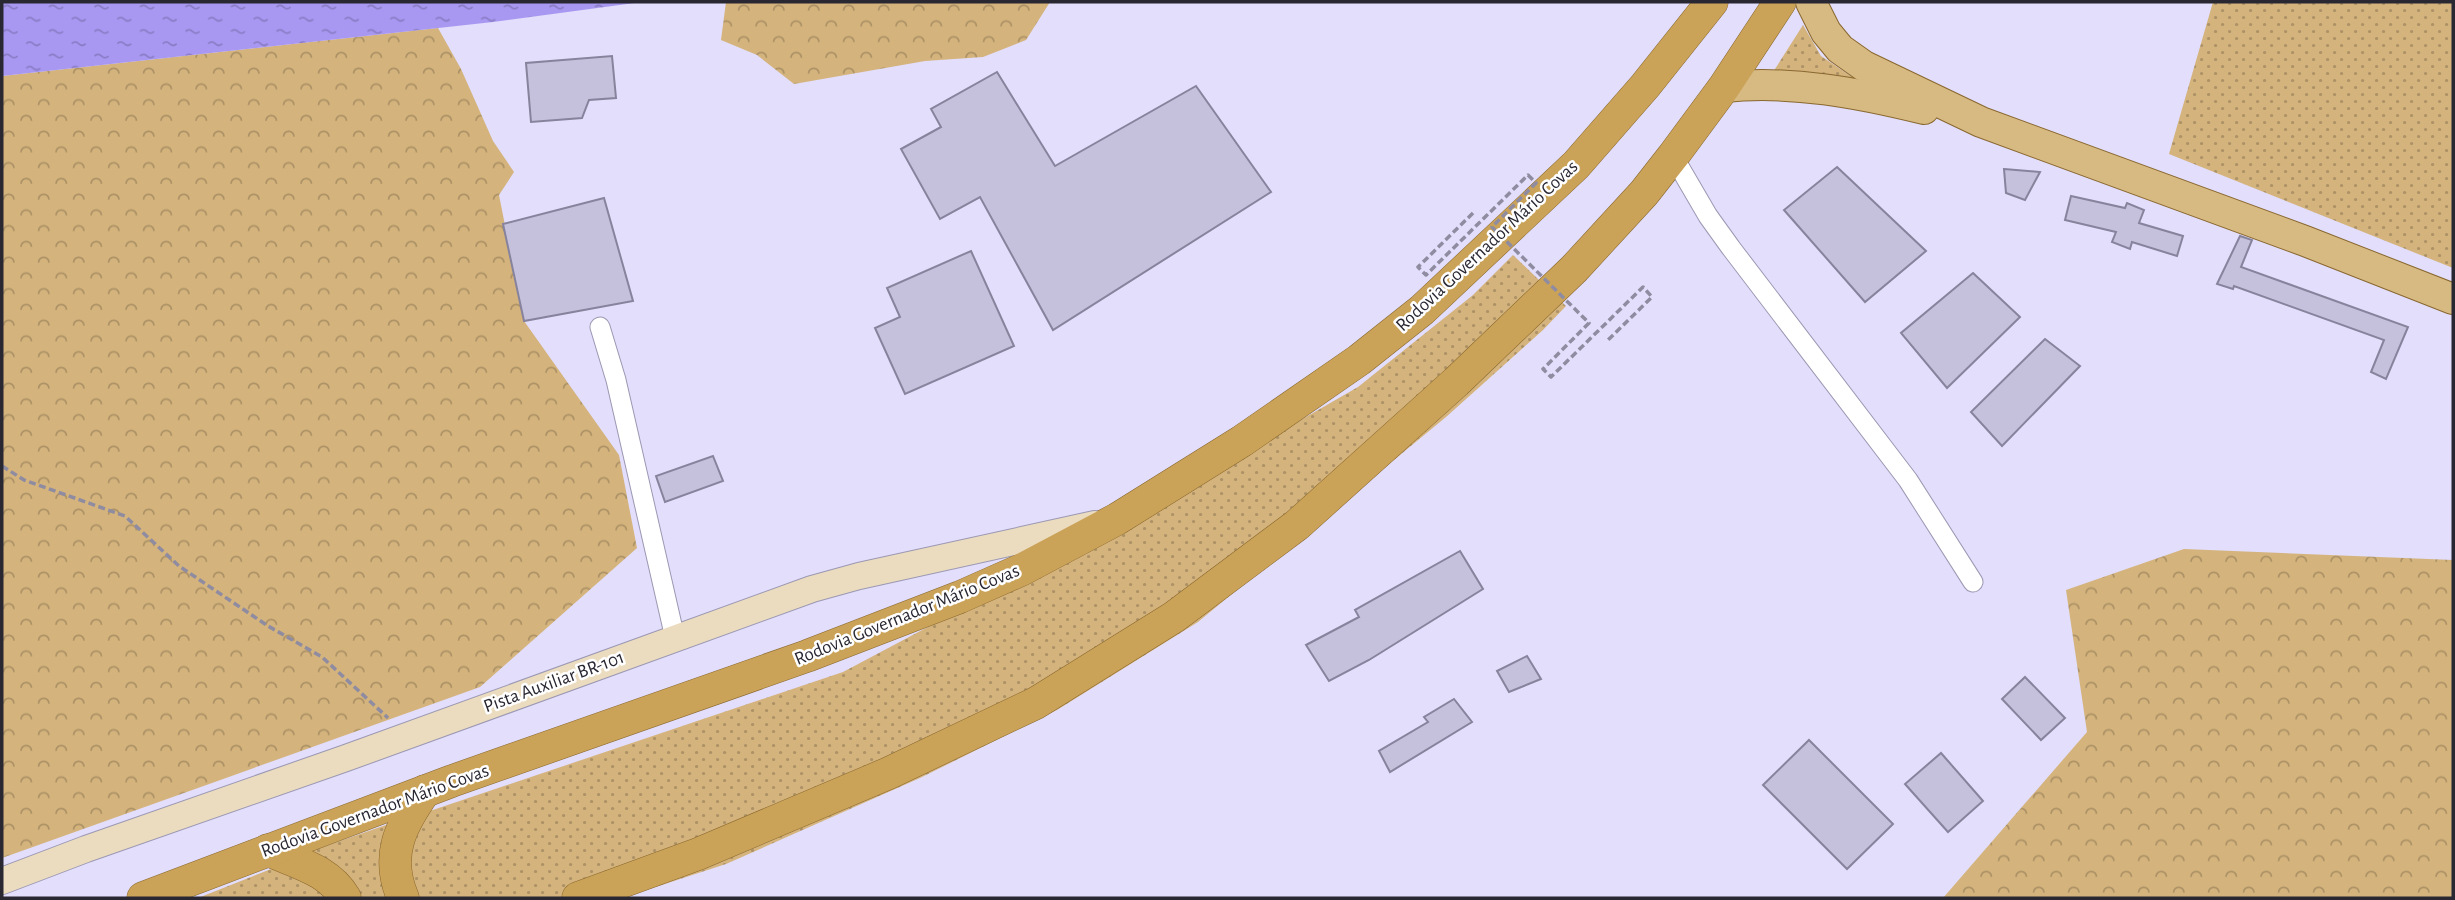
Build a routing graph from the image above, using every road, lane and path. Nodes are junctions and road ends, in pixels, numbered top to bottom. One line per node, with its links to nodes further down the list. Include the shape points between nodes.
1 (1712, 2): 12 (highway, Rodovia Governador Mário Covas, via 1576,165 1422,310 1242,441)
2 (1780, 2): 4 (highway)
3 (1811, 2): 5 (main road, via 1840,49 1872,71)
4 (1724, 87): 5 (main road, via 1759,83 1811,87); 6 (highway)
5 (1981, 122): 8 (main road)
6 (1673, 156): 13 (street, via 1708,216 1908,480); 22 (highway, via 1574,269 1456,382 1297,525 1174,617 1036,703 698,854)
7 (1473, 213): 10 (path, bridge, via 1418,267 1426,275 1528,175 1536,183 1492,226 1589,323 1542,369 1551,377 1643,287 1652,297)
8 (2453, 299)
9 (600, 327): 14 (street)
10 (1607, 341)
11 (2, 466): 15 (path, via 24,480 125,516 179,566 322,657 378,706)
12 (1117, 519): 14 (main road, Pista Auxiliar BR-101, via 859,576); 16 (highway, Rodovia Governador Mário Covas, via 960,597)
13 (1973, 582)
14 (676, 638): 15 (main road, Pista Auxiliar BR-101)
15 (405, 737): 18 (main road, Pista Auxiliar BR-101)
16 (425, 791): 17 (highway, Rodovia Governador Mário Covas); 21 (highway, via 409,813 394,856)
17 (268, 850): 19 (highway, Rodovia Governador Mário Covas); 20 (highway, via 325,874)
18 (2, 881)
19 (143, 898)
20 (345, 898)
21 (403, 898)
22 (578, 898)

